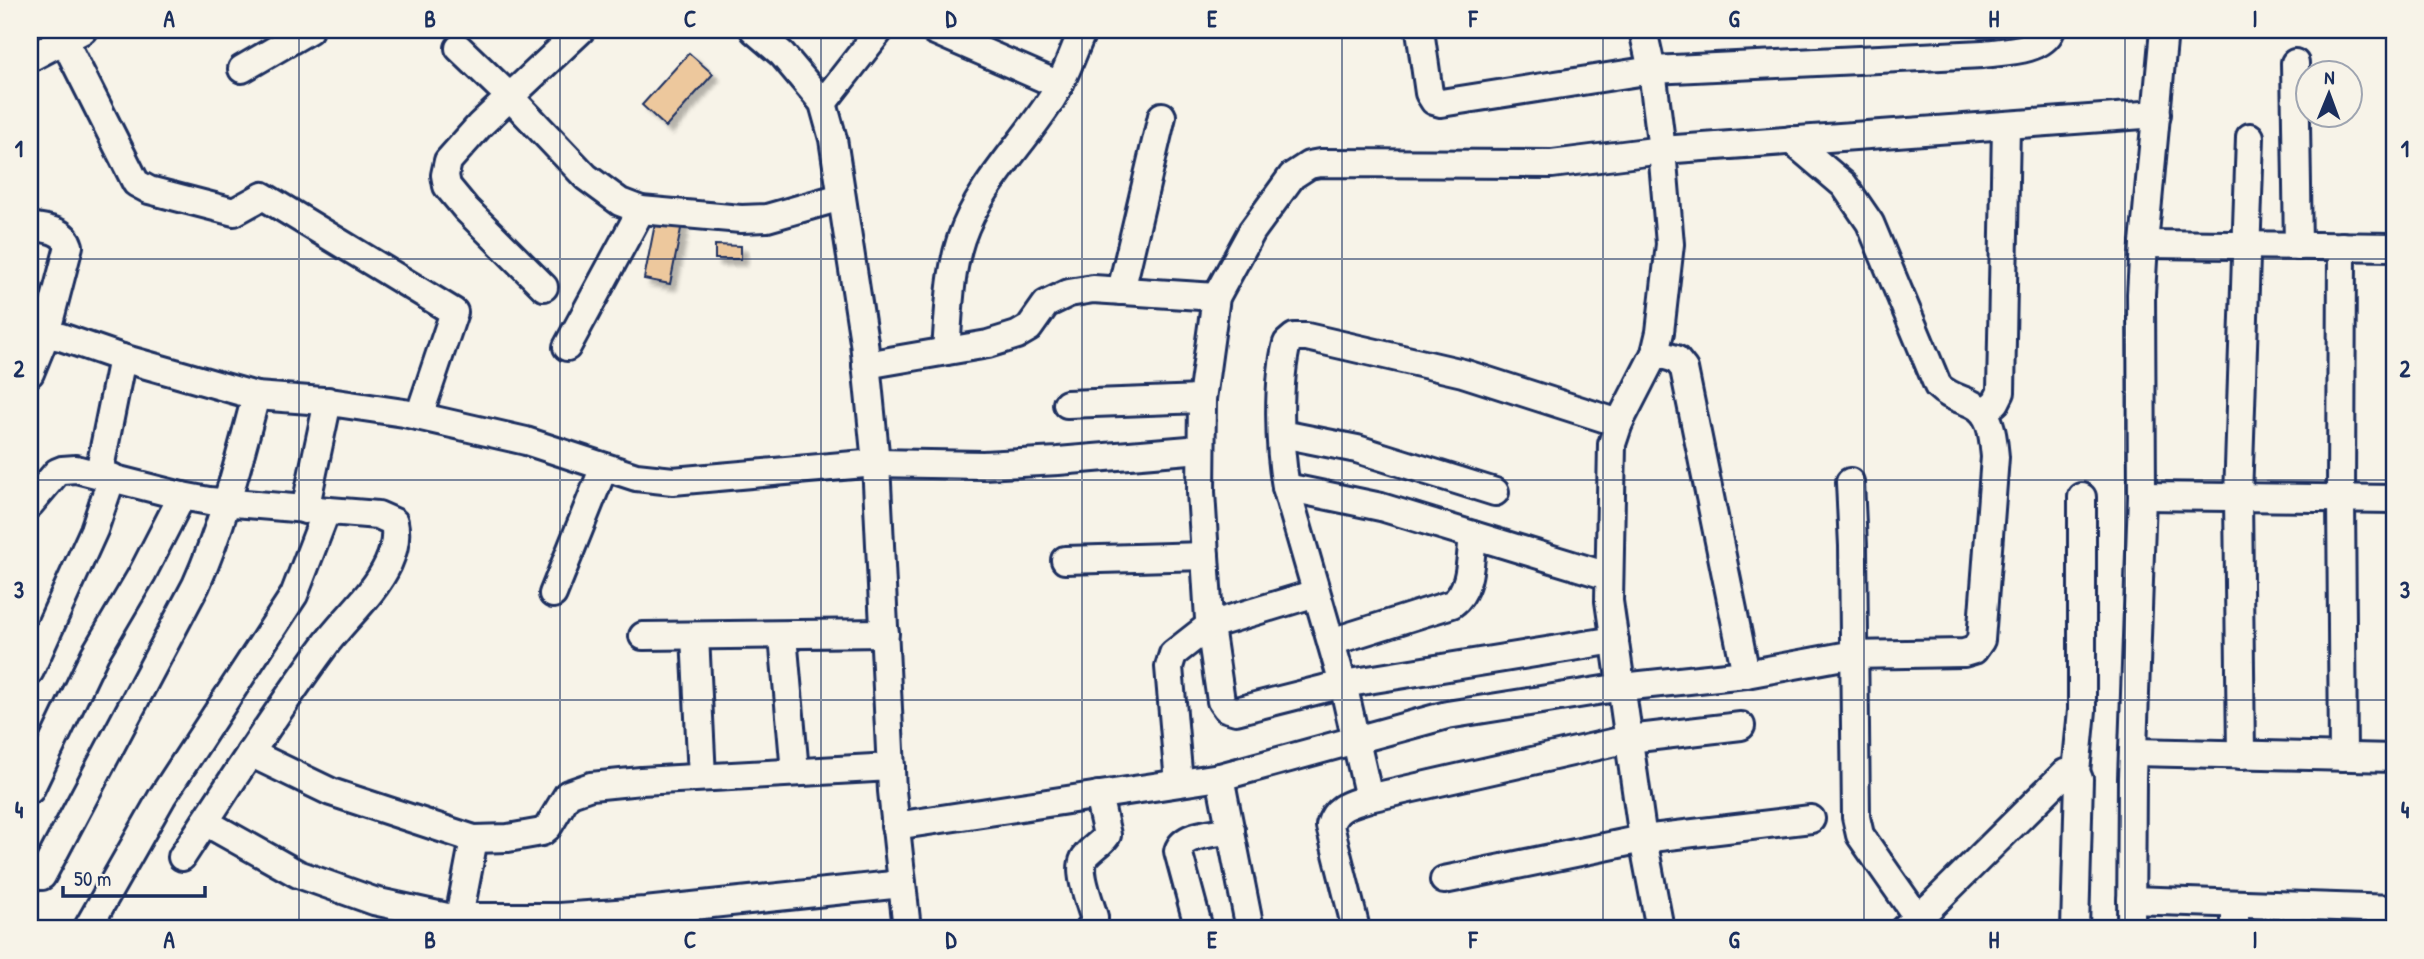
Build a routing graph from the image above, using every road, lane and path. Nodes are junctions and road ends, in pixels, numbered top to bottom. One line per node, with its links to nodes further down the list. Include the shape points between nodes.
1 (309, 30): 14 (street)
2 (580, 30): 17 (street)
3 (754, 30): 18 (street, via 782,54)
4 (880, 30): 18 (street)
5 (933, 30): 16 (street)
6 (1083, 30): 16 (street)
7 (1420, 30): 15 (street, via 1429,93 1441,103)
8 (1643, 30): 15 (street)
9 (2051, 30): 15 (street, via 2044,41 2033,46 1983,54)
10 (2164, 30): 19 (street)
11 (72, 33): 13 (street); 49 (street, via 136,183 234,212 263,196 454,312)
12 (460, 48): 17 (street)
13 (30, 58)
14 (242, 69)
15 (1652, 70): 25 (street)
16 (1059, 85): 39 (street, via 964,231 952,275)
17 (510, 97): 27 (street, via 586,177 620,202); 34 (street, via 448,161 445,176 447,186 466,209)
18 (823, 103): 26 (street)
19 (2157, 114): 21 (street); 29 (street)
20 (1162, 116): 35 (street)
21 (2006, 126): 24 (street); 48 (street, via 2001,393)
22 (2296, 130): 31 (street)
23 (2250, 137): 30 (street)
24 (1791, 140): 25 (street); 48 (street, via 1844,185 1870,223 1938,386)
25 (1662, 150): 36 (street, via 1552,164 1309,165 1292,176 1252,232); 40 (street, via 1670,243)
26 (841, 197): 27 (street, via 767,218); 42 (street)
27 (641, 210): 38 (street)
28 (30, 226): 37 (street, via 57,232 67,238 69,246)
29 (2144, 244): 30 (street); 60 (street)
30 (2246, 245): 31 (street); 62 (street)
31 (2298, 246): 32 (street)
32 (2342, 246): 33 (street); 63 (street)
33 (2394, 247)
34 (544, 287)
35 (1121, 291): 36 (street); 39 (street, via 1093,289 1062,296 1046,304 1029,328 1017,335)
36 (1216, 297): 45 (street)
37 (38, 333): 41 (street); 43 (street)
38 (567, 347)
39 (946, 351): 42 (street)
40 (1655, 353): 50 (street); 83 (street, via 1676,359 1684,369)
41 (122, 358): 44 (street); 55 (street)
42 (866, 365): 53 (street)
43 (30, 373)
44 (256, 396): 46 (street); 65 (street)
45 (1202, 399): 47 (street); 52 (street)
46 (328, 401): 49 (street); 67 (street)
47 (1067, 404)
48 (1984, 412): 81 (street, via 1995,457 1978,646 1964,653)
49 (419, 416): 54 (street, via 527,441)
50 (1619, 423): 51 (street, via 1463,373 1294,337 1284,356); 71 (street, via 1612,444)
51 (1282, 435): 57 (street); 58 (street, via 1357,449)
52 (1201, 449): 53 (street, via 983,465); 69 (street)
53 (876, 463): 54 (street, via 673,481); 75 (street)
54 (604, 467): 73 (street)
55 (105, 475): 59 (street); 66 (street, via 62,470); 82 (street, via 94,530)
56 (1850, 482): 81 (street)
57 (1286, 487): 68 (street, via 1381,507); 72 (street)
58 (1495, 492)
59 (182, 496): 65 (street); 100 (street, via 95,654)
60 (2142, 496): 62 (street); 89 (street)
61 (2082, 497): 96 (street, via 2082,710)
62 (2238, 497): 63 (street); 91 (street)
63 (2341, 498): 64 (street); 92 (street)
64 (2394, 499)
65 (227, 503): 67 (street); 110 (street, via 195,585)
66 (30, 504)
67 (315, 511): 90 (street, via 389,518 396,529 394,546 378,581 325,645); 119 (street, via 294,595 162,797)
68 (1473, 535): 71 (street); 80 (street, via 1460,598)
69 (1205, 556): 70 (street); 74 (street)
70 (1065, 560)
71 (1608, 576): 79 (street)
72 (1317, 593): 74 (street); 80 (street)
73 (553, 594)
74 (1210, 625): 84 (street, via 1218,693 1226,708 1236,710); 99 (street, via 1170,660)
75 (885, 633): 78 (street); 94 (street)
76 (643, 636): 77 (street)
77 (695, 636): 78 (street); 97 (street)
78 (783, 636): 95 (street)
79 (1615, 640): 84 (street); 85 (street)
80 (1331, 642): 84 (street)
81 (1853, 655): 83 (street); 118 (street, via 1856,817 1860,835)
82 (30, 671)
83 (1746, 674): 85 (street)
84 (1343, 684): 87 (street)
85 (1622, 687): 87 (street, via 1447,715); 88 (street)
86 (1741, 726): 88 (street)
87 (1356, 739): 98 (street); 102 (street)
88 (1629, 739): 102 (street); 108 (street)
89 (2134, 752): 91 (street); 113 (street)
90 (250, 753): 104 (street); 107 (street, via 331,792)
91 (2241, 755): 92 (street)
92 (2343, 757): 93 (street)
93 (2394, 758)
94 (891, 767): 95 (street); 105 (street)
95 (795, 772): 97 (street)
96 (2076, 772): 118 (street, via 2065,773); 126 (street, via 2080,779)
97 (702, 777): 107 (street, via 591,786 568,794 542,832)
98 (1220, 777): 99 (street); 106 (street)
99 (1179, 783): 101 (street)
100 (30, 790)
101 (1098, 795): 105 (street); 121 (street, via 1107,835 1086,855 1081,868 1094,917)
102 (1369, 798): 124 (street, via 1338,810 1330,826)
103 (1811, 819): 108 (street)
104 (205, 822): 109 (street); 116 (street, via 298,874 404,909)
105 (895, 826): 112 (street)
106 (1231, 830): 122 (street, via 1180,844); 123 (street)
107 (474, 839): 116 (street)
108 (1643, 839): 111 (street); 125 (street)
109 (182, 857)
110 (42, 876)
111 (1444, 880)
112 (902, 884): 116 (street, via 645,911); 120 (street)
113 (2131, 900): 115 (street); 127 (street)
114 (2394, 909): 117 (street)
115 (2235, 916): 117 (street)
116 (459, 917)
117 (2331, 918)
118 (1911, 923)
119 (88, 929)
120 (907, 929)
121 (1089, 929)
122 (1199, 929)
123 (1250, 929)
124 (1356, 929)
125 (1660, 929)
126 (2074, 929)
127 (2131, 929)

